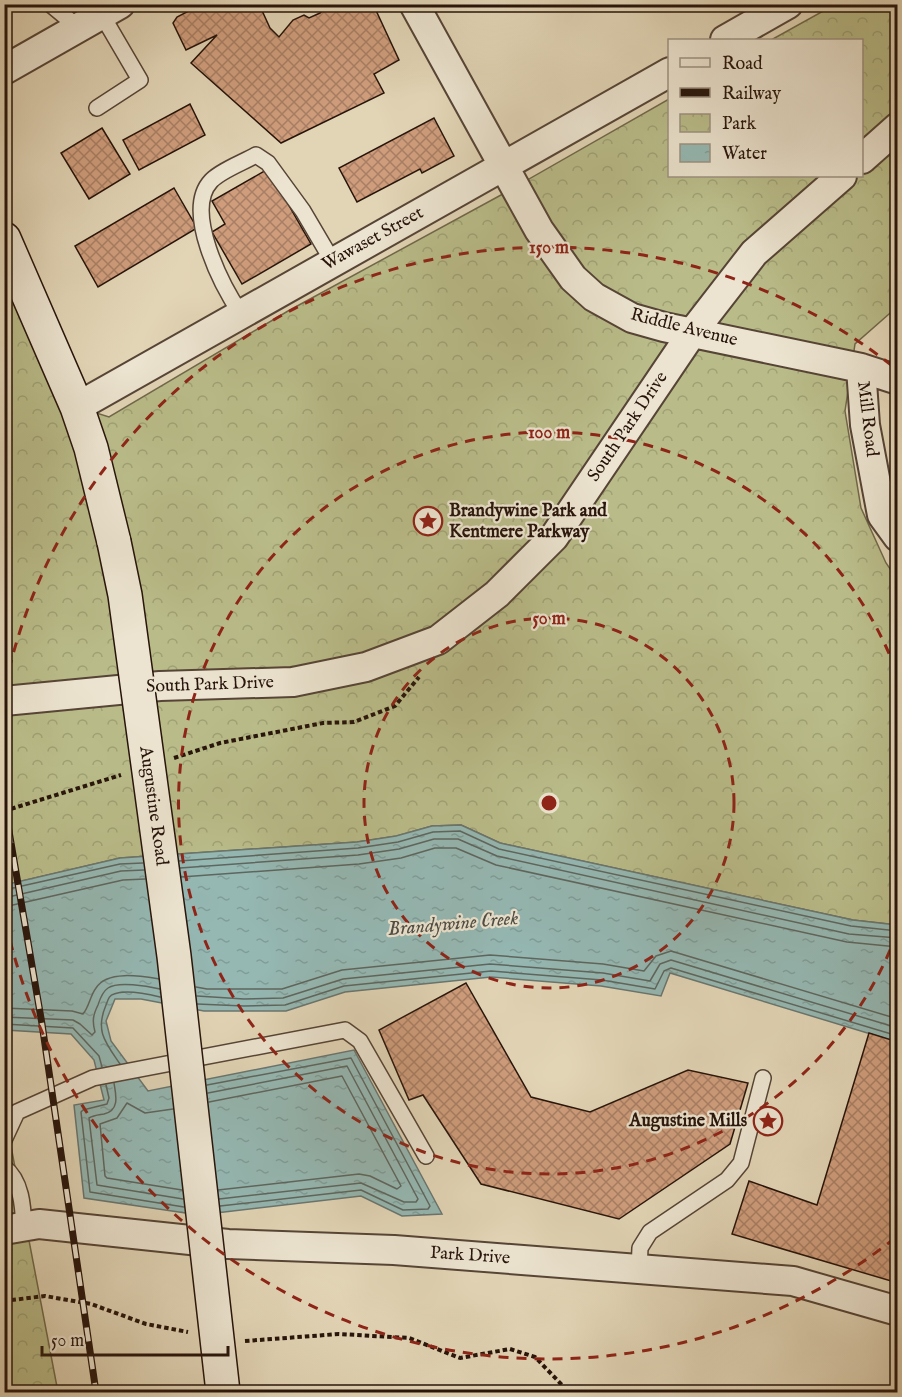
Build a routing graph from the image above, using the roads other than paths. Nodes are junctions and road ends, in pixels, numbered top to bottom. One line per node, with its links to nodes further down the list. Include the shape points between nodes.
1 (50, 4): 4 (lane)
2 (414, 4): 11 (street, Riddle Avenue)
3 (788, 4): 5 (street)
4 (100, 16): 6 (street); 8 (lane, via 140,80)
5 (727, 39)
6 (4, 70)
7 (668, 73): 11 (street, Wawaset Street)
8 (97, 108)
9 (897, 127): 10 (street)
10 (863, 157)
11 (505, 165): 14 (street, Wawaset Street); 16 (street, Riddle Avenue, via 555,254 594,297 632,318)
12 (841, 177): 16 (street, South Park Drive, via 754,253)
13 (4, 239): 19 (street, Augustine Road)
14 (333, 262): 15 (street, Wawaset Street); 15 (lane, via 268,163 256,155 212,179 203,192 201,214 210,256)
15 (241, 314): 19 (street, Wawaset Street)
16 (692, 333): 17 (street, Riddle Avenue); 21 (street, South Park Drive, via 554,537 497,594 438,640 366,668 293,682 160,686)
17 (861, 368): 18 (street, Riddle Avenue); 20 (street, Mill Road, via 865,425 882,515)
18 (897, 380)
19 (78, 407): 29 (street, Augustine Road, bridge, via 125,595 174,956)
20 (897, 537)
21 (4, 701)
22 (763, 1078): 27 (lane, via 741,1163 727,1180 650,1233 640,1248)
23 (4, 1140): 24 (lane, via 17,1112 93,1078 345,1030 360,1041)
24 (426, 1156)
25 (4, 1167): 26 (lane, via 12,1173 22,1199)
26 (23, 1227): 27 (street, Park Drive, via 228,1244 394,1250)
27 (639, 1269): 28 (street, Park Drive, via 793,1281)
28 (897, 1311)
29 (223, 1392)

